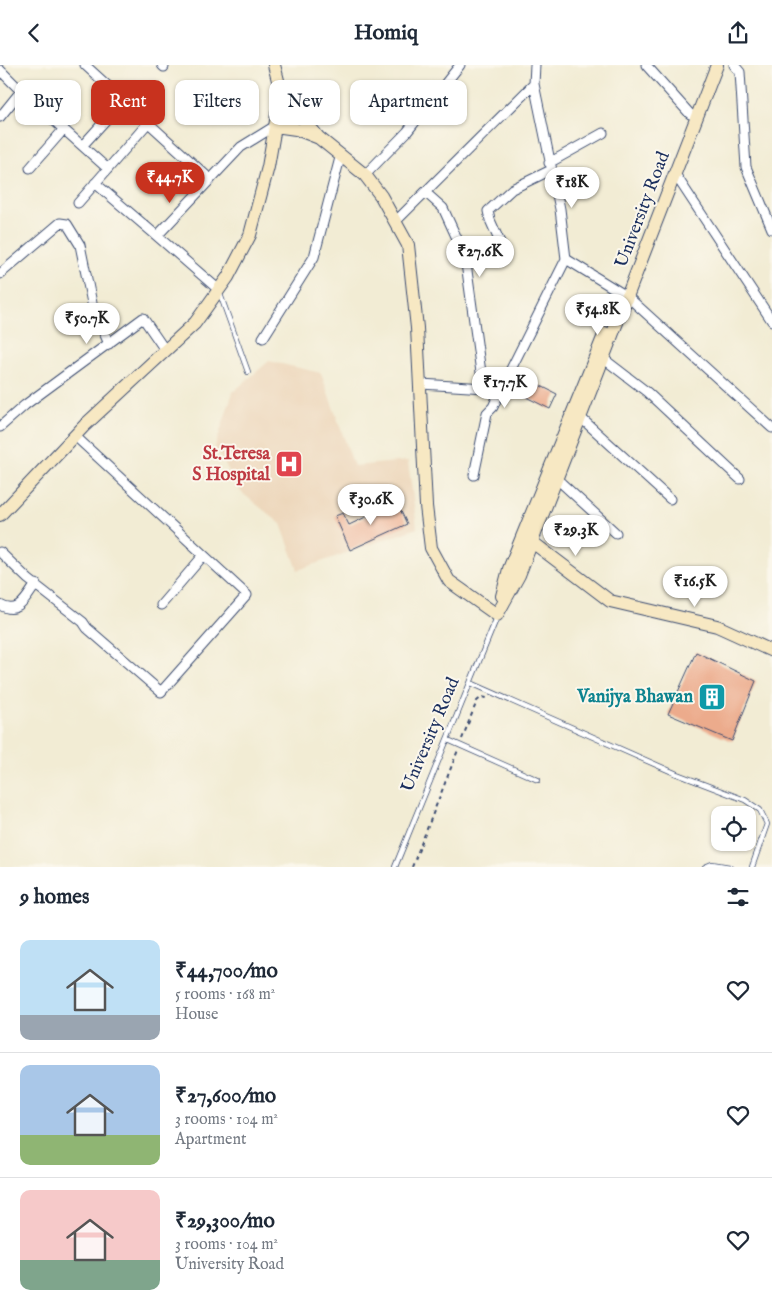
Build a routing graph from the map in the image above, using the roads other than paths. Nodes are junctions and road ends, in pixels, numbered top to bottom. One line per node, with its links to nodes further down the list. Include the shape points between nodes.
1 (85, 65): 10 (street)
2 (274, 65): 11 (street)
3 (460, 65): 32 (street, via 407,132)
4 (535, 65): 12 (street)
5 (646, 65): 15 (street)
6 (708, 65): 15 (street, University Road)
7 (717, 65): 31 (street, University Road)
8 (734, 65): 38 (street, via 740,72 746,167)
9 (0, 70): 13 (street)
10 (101, 80)
11 (278, 80)
12 (534, 84): 28 (street); 35 (street)
13 (15, 85)
14 (15, 98): 16 (street)
15 (690, 114): 44 (street, University Road)
16 (0, 117)
17 (59, 125): 23 (street)
18 (101, 125): 26 (street)
19 (146, 125): 30 (street)
20 (148, 125): 33 (street)
21 (308, 125): 25 (street)
22 (275, 126): 25 (street, via 296,129); 33 (street, via 241,147); 43 (street, via 250,235)
23 (64, 129): 26 (street); 29 (street)
24 (603, 133): 28 (street)
25 (319, 138): 27 (street)
26 (83, 145): 30 (street)
27 (341, 154): 32 (street); 46 (street, via 314,257)
28 (550, 167): 40 (street, via 512,189 488,211); 41 (street, via 560,209)
29 (30, 168)
30 (108, 169): 34 (street)
31 (675, 174): 44 (street, University Road); 45 (street)
32 (365, 175): 37 (street)
33 (210, 179): 39 (street)
34 (95, 183): 36 (street); 39 (street)
35 (426, 192): 37 (street); 52 (street, via 443,208 465,256)
36 (78, 203)
37 (395, 222): 51 (street, via 408,245)
38 (772, 229)
39 (157, 236): 43 (street)
40 (503, 249)
41 (566, 259): 44 (street); 53 (street)
42 (0, 274): 47 (street, via 60,223 67,224 80,245 93,308)
43 (218, 290): 48 (street, via 195,323); 50 (lane)
44 (625, 295): 49 (street, University Road); 56 (street); 64 (street, University Road)
45 (772, 321)
46 (263, 338)
47 (109, 344): 48 (street, via 143,318); 55 (street)
48 (165, 350): 57 (street)
49 (604, 359): 54 (street, University Road); 60 (street, via 647,393)
50 (248, 371)
51 (421, 384): 52 (street); 71 (street, via 431,548 450,581)
52 (483, 387): 53 (street)
53 (502, 389): 58 (street, via 487,413)
54 (581, 418): 59 (street, University Road); 61 (street)
55 (0, 427)
56 (772, 428)
57 (75, 436): 62 (street); 66 (street)
58 (474, 475)
59 (557, 479): 63 (street); 64 (street, University Road)
60 (740, 479)
61 (670, 499)
62 (0, 515)
63 (616, 533)
64 (528, 538): 68 (street); 71 (street, University Road, via 509,569)
65 (0, 552): 67 (street)
66 (203, 556): 67 (street, via 247,595 161,692); 70 (street)
67 (36, 584): 69 (street, via 14,610)
68 (601, 595): 72 (street, via 716,620); 73 (street, via 610,601 717,626)
69 (0, 605)
70 (161, 605)
71 (497, 615): 74 (lane, University Road)
72 (772, 644)
73 (772, 651)
74 (471, 683): 75 (lane, University Road); 77 (lane, via 677,774 745,800 760,810)
75 (448, 740): 76 (lane); 78 (lane, University Road)
76 (538, 780)
77 (770, 825): 81 (lane)
78 (395, 867)
79 (705, 867): 80 (lane, via 712,864)
80 (730, 867)
81 (752, 867)

